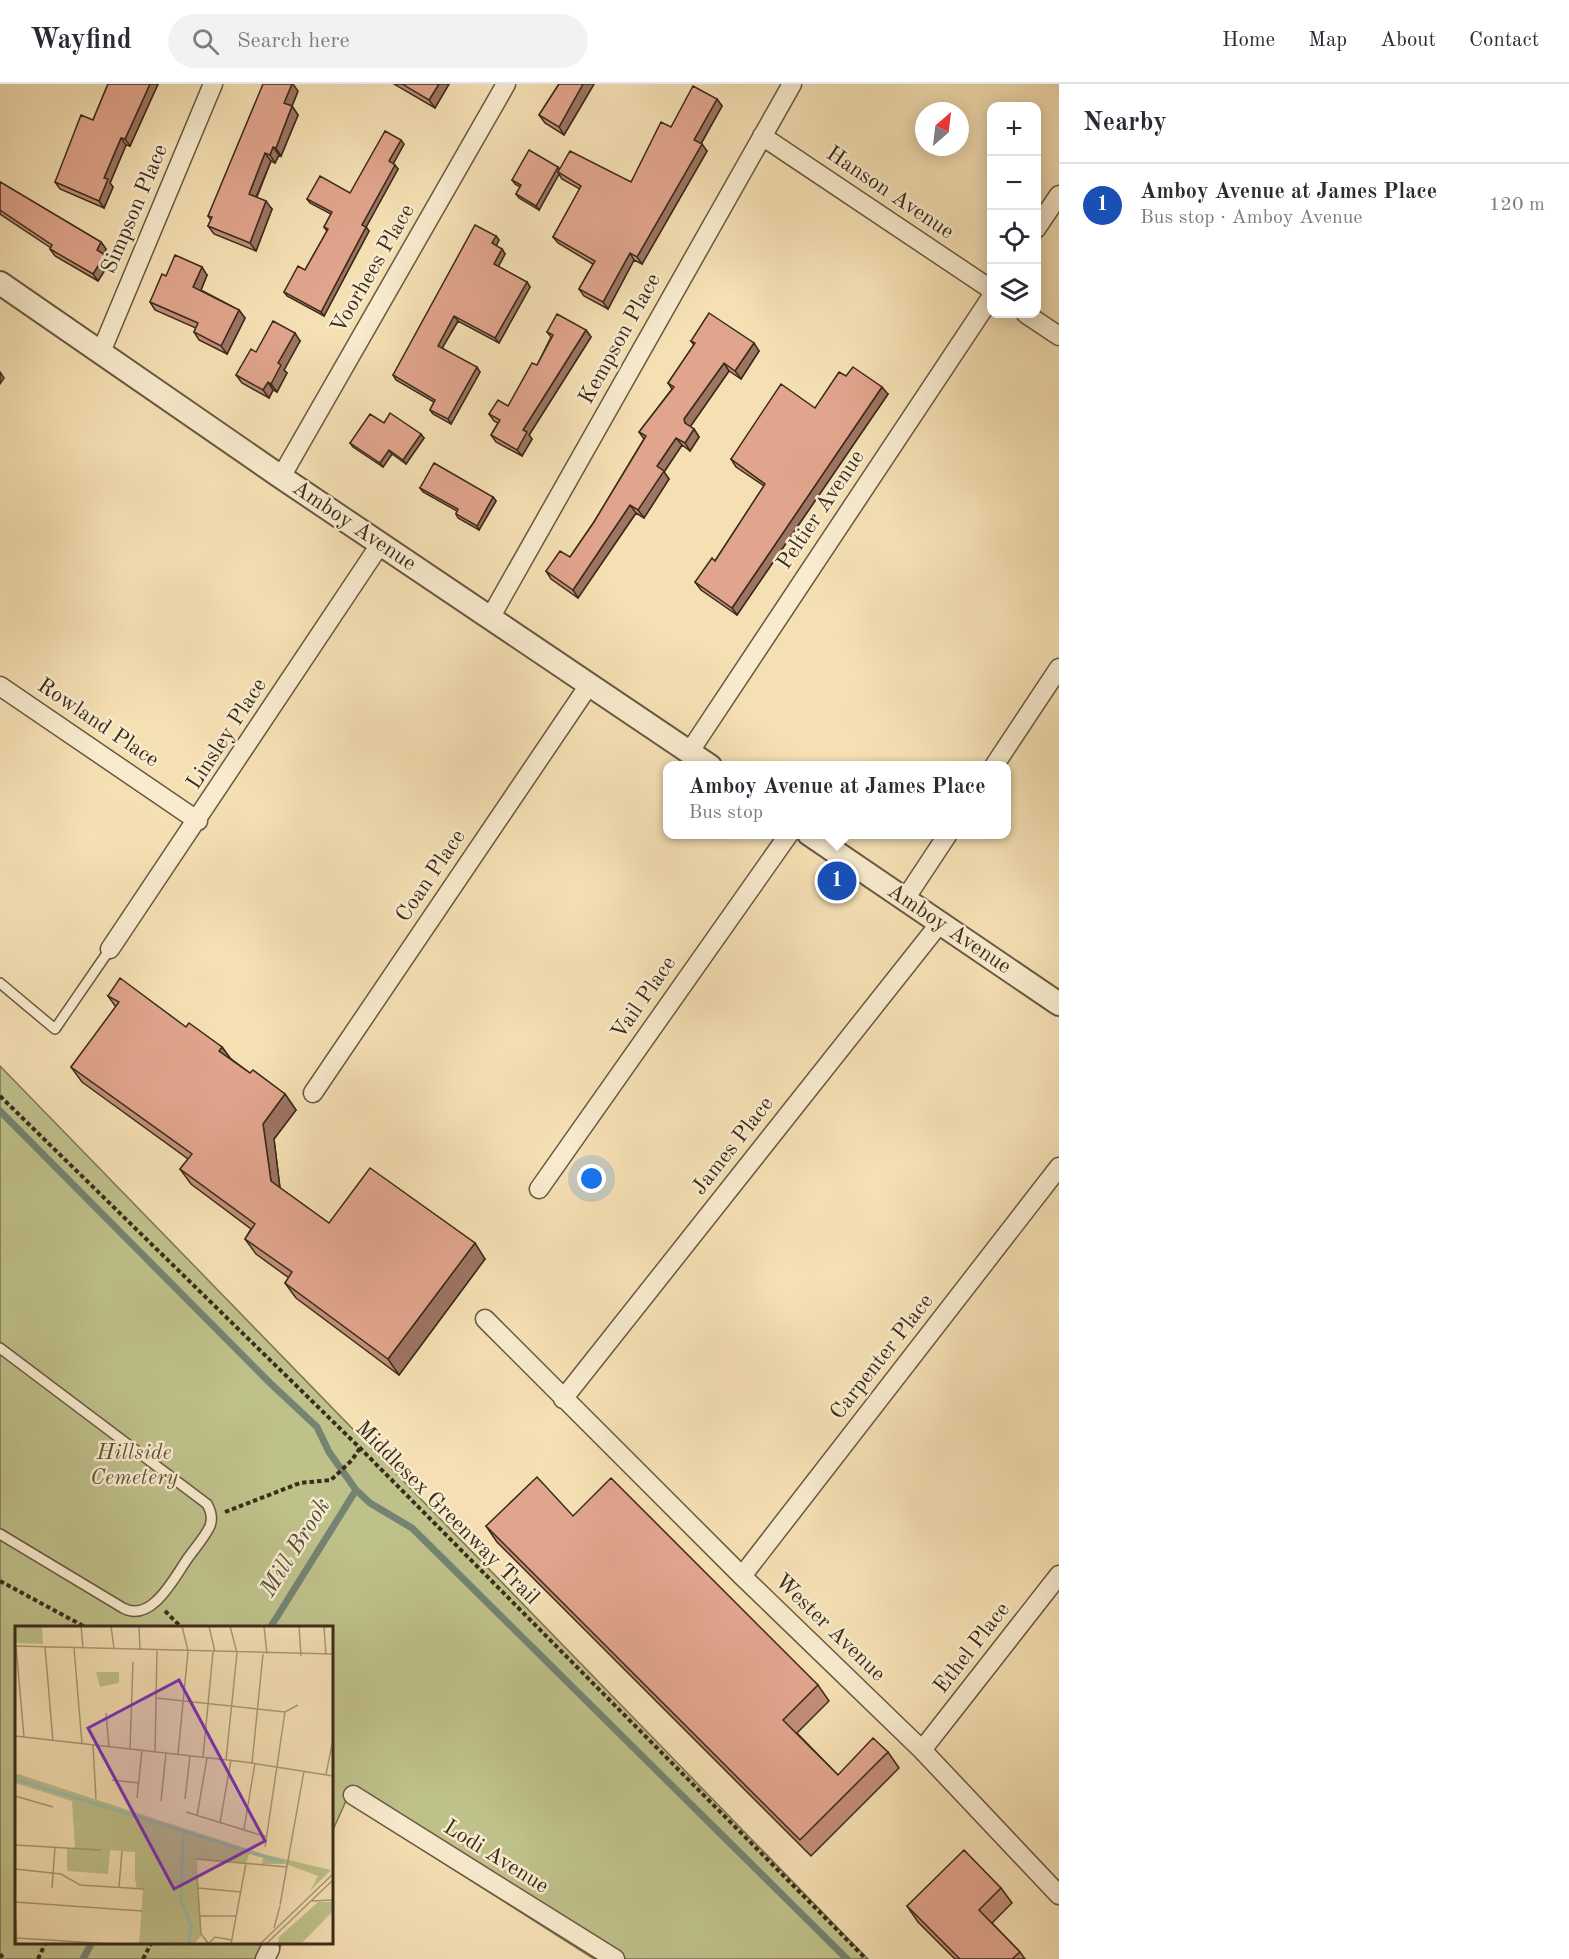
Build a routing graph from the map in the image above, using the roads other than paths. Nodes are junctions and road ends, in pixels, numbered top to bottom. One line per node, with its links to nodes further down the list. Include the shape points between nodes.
1 (213, 84): 12 (street, Simpson Place)
2 (506, 84): 13 (street, Voorhees Place)
3 (792, 84): 4 (street, Kempson Place)
4 (762, 136): 8 (street, Hanson Avenue); 15 (street, Kempson Place)
5 (1059, 195): 6 (street)
6 (1041, 222)
7 (0, 283): 12 (street, Amboy Avenue)
8 (987, 287)
9 (987, 304): 19 (street, Peltier Avenue)
10 (1032, 318): 11 (street)
11 (1059, 336)
12 (101, 352): 13 (street, Amboy Avenue)
13 (281, 477): 14 (street, Amboy Avenue)
14 (381, 543): 15 (street, Amboy Avenue); 22 (street, Linsley Place)
15 (490, 618): 17 (street, Amboy Avenue)
16 (1059, 668): 21 (street)
17 (589, 685): 19 (street, Amboy Avenue); 31 (street, Coan Place)
18 (0, 686): 22 (street, Rowland Place)
19 (690, 751): 20 (street, Amboy Avenue)
20 (704, 761)
21 (997, 761)
22 (198, 821): 28 (street, Linsley Place)
23 (785, 839): 33 (street, Vail Place)
24 (816, 839): 26 (street, Amboy Avenue)
25 (945, 839): 26 (street)
26 (905, 899): 27 (street, Amboy Avenue)
27 (940, 923): 30 (street, Amboy Avenue); 36 (street, James Place)
28 (110, 949): 29 (lane, via 55,1029)
29 (0, 983)
30 (1059, 1004)
31 (313, 1093)
32 (1059, 1167): 39 (street, Carpenter Place)
33 (539, 1189)
34 (485, 1319): 36 (street, Wester Avenue)
35 (0, 1348): 37 (lane, via 207,1504 211,1517 206,1532 166,1590 140,1610 127,1611)
36 (563, 1399): 39 (street, Wester Avenue)
37 (0, 1534)
38 (1059, 1575): 40 (street, Ethel Place)
39 (742, 1576): 40 (street, Wester Avenue)
40 (922, 1750): 42 (street, Wester Avenue)
41 (353, 1795): 43 (street, Lodi Avenue)
42 (1059, 1894)
43 (615, 1959)

